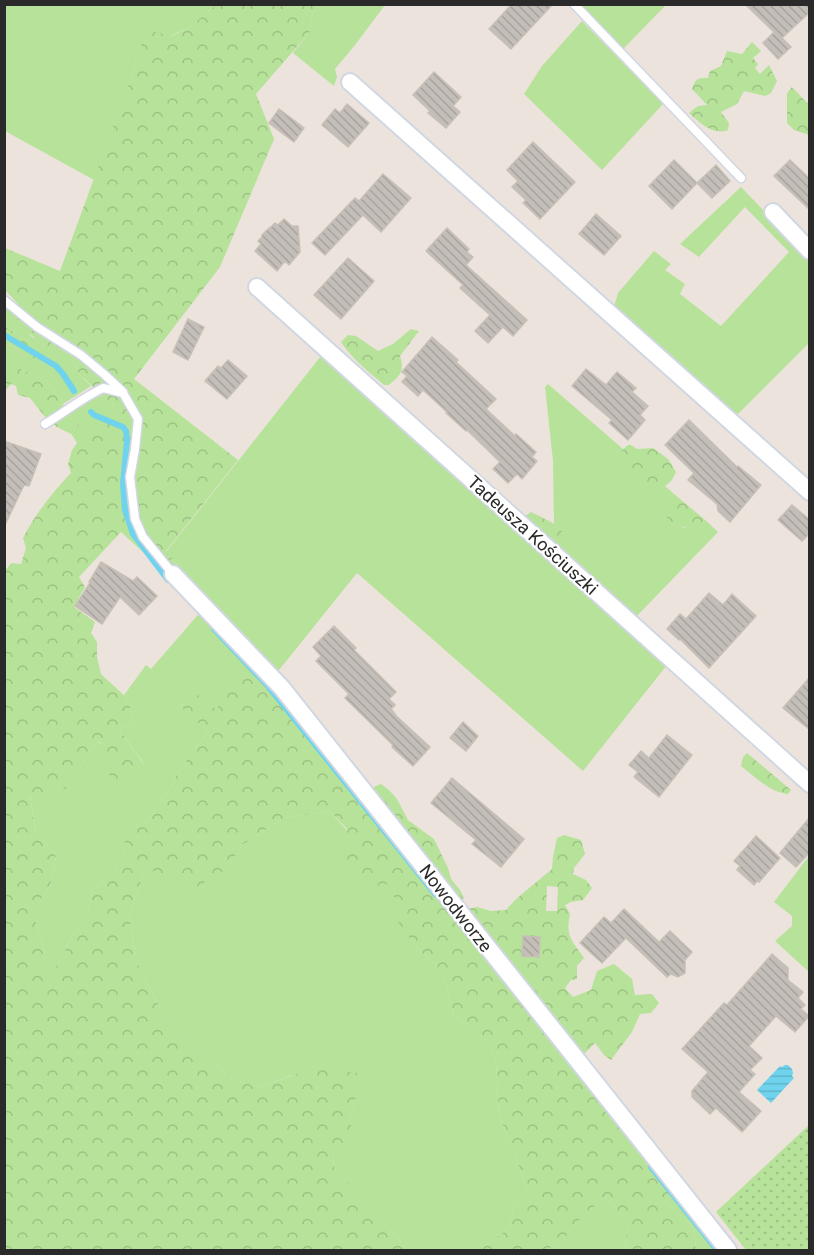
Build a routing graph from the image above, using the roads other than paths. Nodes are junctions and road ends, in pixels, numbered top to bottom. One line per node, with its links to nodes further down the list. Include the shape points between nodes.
1 (574, 4): 3 (lane)
2 (350, 82): 10 (street)
3 (741, 178)
4 (773, 212): 5 (street)
5 (810, 251)
6 (257, 287): 12 (street, Tadeusza Kościuszki)
7 (4, 300): 8 (lane, via 81,355)
8 (123, 393): 9 (lane, via 103,388); 11 (lane, via 138,419 130,477 135,519 143,537)
9 (45, 424)
10 (810, 492)
11 (173, 574): 13 (street, Nowodworze, via 282,688)
12 (810, 784)
13 (728, 1251)

